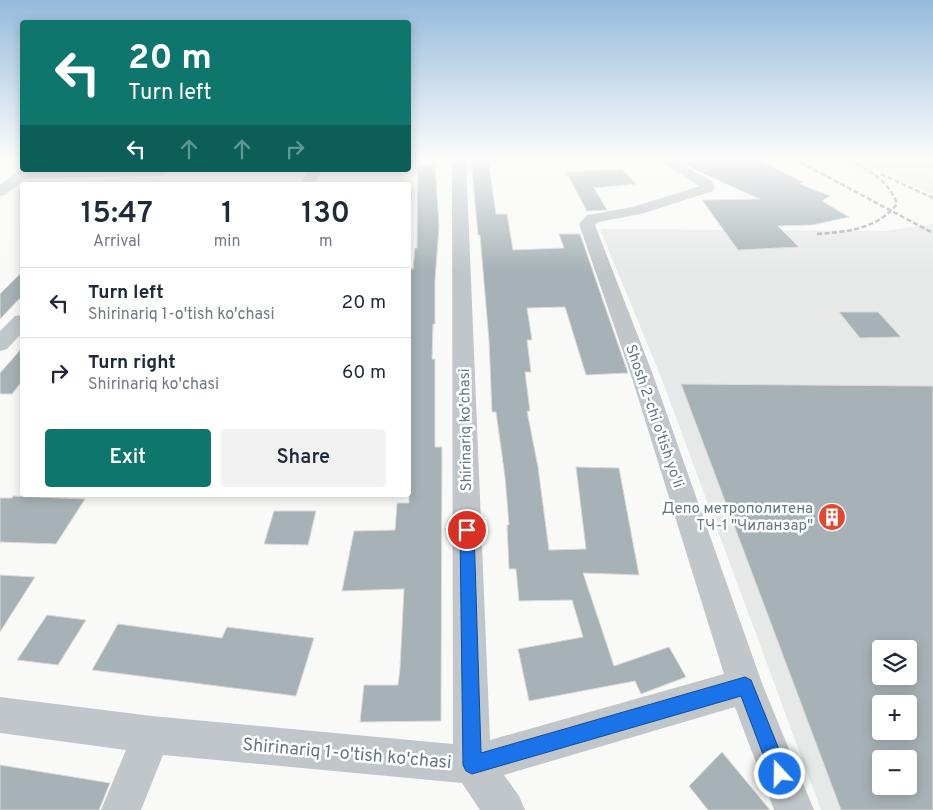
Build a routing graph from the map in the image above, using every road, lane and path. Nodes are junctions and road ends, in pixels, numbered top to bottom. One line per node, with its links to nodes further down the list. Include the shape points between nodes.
1 (460, 197): 8 (street, Shirinariq ko'chasi)
2 (680, 197): 5 (street, Shosh 2-chi o'tish yo'li, via 635,211 593,218 587,224 642,375)
3 (20, 322): 4 (street)
4 (0, 344)
5 (745, 686): 8 (street, Shirinariq 1-o'tish ko'chasi); 11 (street, Shosh 2-chi o'tish yo'li)
6 (0, 715): 7 (street, Shirinariq 1-o'tish ko'chasi)
7 (152, 735): 8 (street, Shirinariq 1-o'tish ko'chasi); 9 (street)
8 (472, 765): 10 (street)
9 (121, 810)
10 (504, 810)
11 (794, 810)

